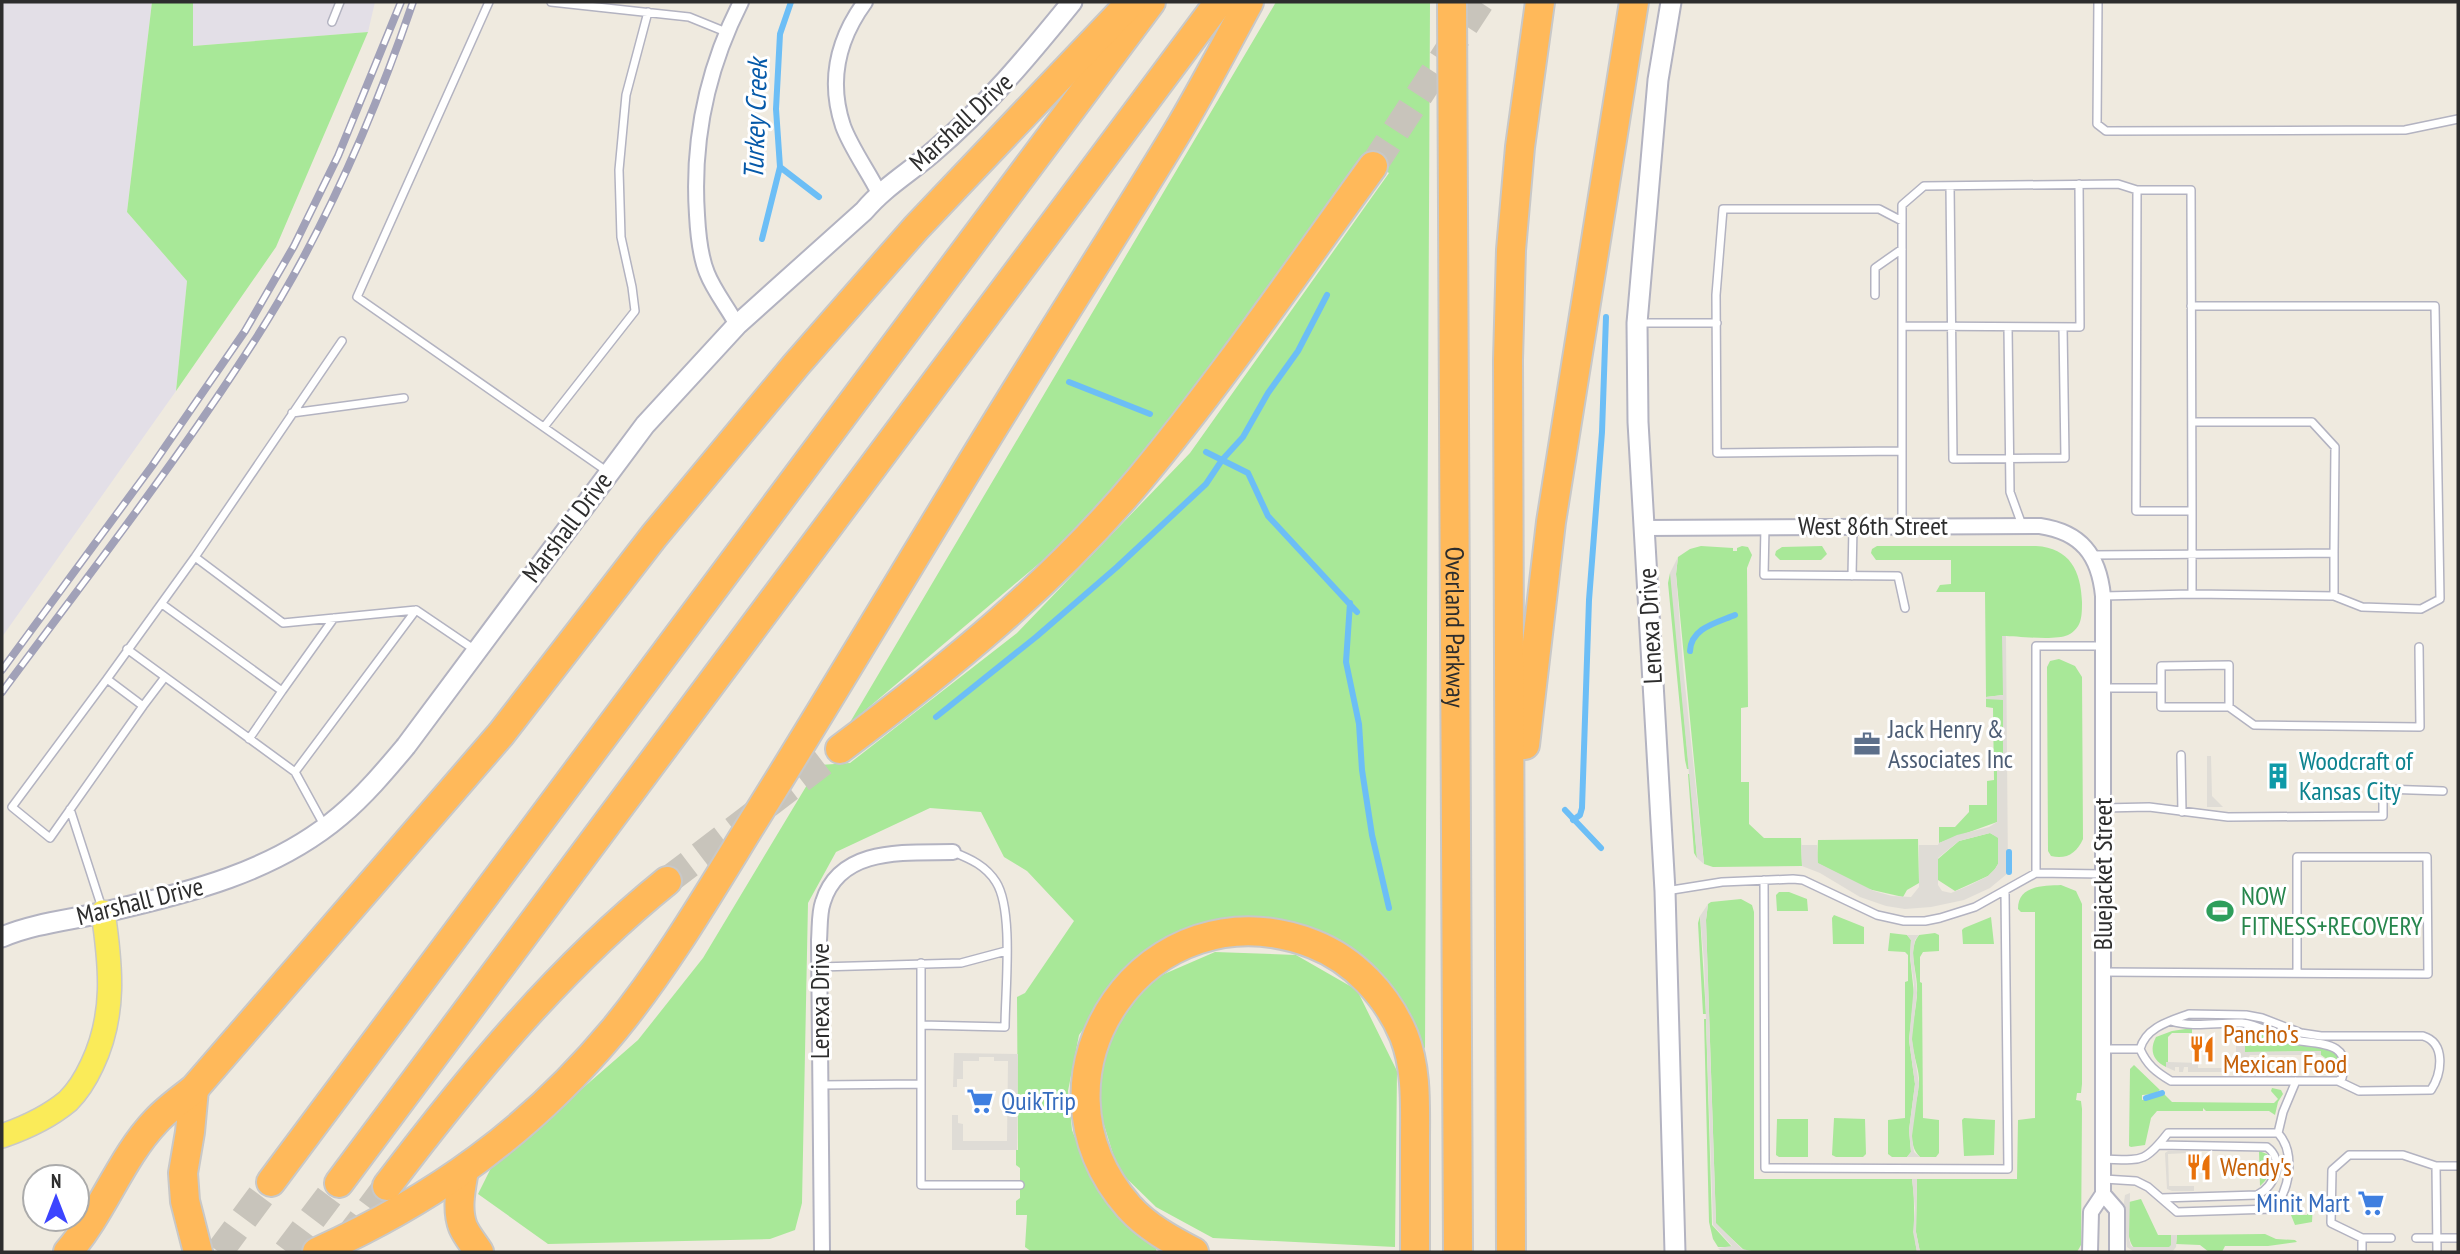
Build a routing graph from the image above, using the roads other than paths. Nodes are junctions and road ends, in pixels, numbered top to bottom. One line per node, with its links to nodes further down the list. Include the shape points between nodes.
1 (340, 2): 17 (lane)
2 (489, 2): 40 (lane, via 357,297)
3 (551, 2): 16 (lane)
4 (741, 2): 18 (street)
5 (865, 2): 24 (street, via 841,44 836,97 843,127)
6 (1072, 2): 24 (street, Marshall Drive, via 985,104 933,153)
7 (1131, 2): 105 (highway, via 916,228 796,365 653,536 501,734)
8 (1151, 2): 113 (highway)
9 (1219, 2): 114 (highway)
10 (1249, 2): 112 (highway, via 1178,131 648,985 554,1096)
11 (1452, 2): 131 (highway, Overland Parkway)
12 (1540, 2): 83 (highway, via 1511,250)
13 (1634, 2): 83 (highway, via 1551,522)
14 (1671, 2): 29 (street, Lenexa Drive, via 1658,80)
15 (2098, 2): 19 (lane, via 2097,124 2106,131 2404,130)
16 (648, 12): 18 (lane, via 689,17); 40 (lane, via 626,95 619,170 621,237 635,310)
17 (332, 22)
18 (726, 32): 31 (street, via 709,79 698,137 695,192 707,273)
19 (2458, 119)
20 (1373, 166): 74 (highway, via 1138,481 1027,597)
21 (2079, 184): 22 (lane); 23 (lane, via 2118,184); 35 (lane, via 2080,327)
22 (1950, 186): 25 (lane, via 1924,186 1902,205); 33 (lane)
23 (2137, 190): 28 (lane, via 2191,190); 44 (lane, via 2136,510)
24 (879, 193): 31 (street, Marshall Drive)
25 (1902, 221): 26 (lane); 30 (lane, via 1879,209 1723,209)
26 (1902, 248): 27 (lane, via 1875,268); 32 (lane)
27 (1875, 295)
28 (2192, 306): 39 (lane); 57 (lane, via 2435,306 2440,599 2421,609 2362,607)
29 (1637, 323): 30 (lane); 49 (street, Lenexa Drive)
30 (1717, 323): 41 (lane, via 1717,453)
31 (737, 325): 43 (street, Marshall Drive, via 645,425)
32 (1902, 327): 33 (lane); 41 (lane)
33 (1952, 327): 34 (lane); 42 (lane, via 1953,459)
34 (2008, 327): 35 (lane); 42 (lane)
35 (2063, 327): 42 (lane, via 2066,458)
36 (342, 341): 38 (lane)
37 (404, 398): 38 (lane)
38 (292, 413): 53 (lane)
39 (2192, 422): 44 (lane); 51 (lane, via 2312,422 2335,447)
40 (544, 427): 43 (lane)
41 (1902, 452): 48 (lane)
42 (2008, 458): 45 (lane, via 2010,492)
43 (609, 472): 65 (street, Marshall Drive)
44 (2192, 510): 50 (lane)
45 (2022, 525): 48 (street, West 86th Street); 52 (street, West 86th Street, via 2059,529)
46 (1765, 527): 47 (street, West 86th Street); 49 (street, West 86th Street); 54 (lane, via 1764,575)
47 (1853, 527): 48 (street, West 86th Street); 54 (lane)
48 (1902, 527)
49 (1644, 528): 88 (street, Lenexa Drive)
50 (2192, 553): 51 (lane); 52 (lane); 55 (lane)
51 (2334, 553): 57 (lane)
52 (2092, 555): 56 (street, Bluejacket Street)
53 (195, 557): 58 (lane); 61 (lane, via 283,623)
54 (1852, 576): 59 (lane, via 1898,576)
55 (2192, 594): 56 (lane); 57 (lane)
56 (2103, 596): 62 (street, Bluejacket Street)
57 (2334, 596)
58 (162, 604): 64 (lane); 70 (lane)
59 (1905, 608)
60 (416, 610): 61 (lane); 65 (lane); 76 (lane)
61 (334, 618): 70 (lane)
62 (2104, 646): 68 (street, Bluejacket Street); 84 (lane, via 2036,646)
63 (2419, 647): 72 (lane, via 2420,727 2254,725)
64 (127, 649): 66 (lane); 67 (lane)
65 (475, 650): 81 (street, Marshall Drive, via 376,782)
66 (164, 677): 71 (lane); 73 (lane)
67 (107, 679): 71 (lane); 79 (lane, via 12,807 50,838)
68 (2104, 688): 69 (lane); 78 (street, Bluejacket Street)
69 (2161, 688): 72 (lane, via 2161,707); 72 (lane, via 2161,666 2229,665)
70 (282, 691): 73 (lane)
71 (143, 706): 79 (lane)
72 (2229, 707)
73 (249, 739): 76 (lane)
74 (840, 749)
75 (2181, 755): 80 (lane)
76 (295, 772): 81 (lane)
77 (2443, 790): 80 (lane, via 2383,789 2383,816 2228,817)
78 (2103, 808): 80 (lane); 85 (street, Bluejacket Street)
79 (70, 809): 90 (lane)
80 (2182, 812)
81 (325, 827): 90 (street, Marshall Drive, via 291,850 239,875)
82 (953, 852): 92 (lane, via 977,862 997,884 1003,898); 94 (street, Lenexa Drive, via 884,853 841,874 822,904)
83 (1510, 870): 132 (highway)
84 (2036, 873): 85 (lane); 89 (lane)
85 (2103, 874): 95 (street, Bluejacket Street)
86 (1764, 880): 88 (lane); 89 (lane, via 1803,880 1877,915 1904,920 1950,916); 89 (lane, via 1765,1168 2008,1169)
87 (667, 881): 115 (highway, via 613,926 514,1025)
88 (1665, 891): 133 (street, Lenexa Drive)
89 (2005, 892)
90 (103, 912): 91 (street, Marshall Drive); 107 (main road, via 111,996 99,1051 69,1100)
91 (2, 937)
92 (1006, 951): 93 (lane, via 961,963); 98 (lane, via 1005,1027)
93 (921, 963): 94 (lane); 98 (lane)
94 (819, 967): 104 (street, Lenexa Drive)
95 (2103, 972): 96 (lane); 99 (street, Bluejacket Street)
96 (2297, 973): 96 (lane, via 2428,974 2427,857 2297,857)
97 (2171, 1021): 100 (lane, via 2148,1033); 102 (lane, via 2244,1023 2287,1038 2331,1045 2344,1064); 102 (lane, via 2189,1014 2246,1014 2301,1033 2423,1036 2438,1047 2440,1065 2431,1090 2359,1091)
98 (921, 1025): 103 (lane)
99 (2104, 1049): 100 (lane); 109 (street, Bluejacket Street)
100 (2140, 1049): 101 (lane, via 2146,1062 2171,1081)
101 (2296, 1081): 102 (lane); 106 (lane)
102 (2338, 1081)
103 (921, 1084): 104 (lane); 116 (lane, via 921,1185)
104 (820, 1085): 128 (street, Lenexa Drive)
105 (194, 1089): 124 (highway, via 156,1120); 125 (highway, via 183,1173)
106 (2278, 1133): 108 (lane, via 2168,1133); 118 (lane, via 2286,1146 2288,1178 2281,1200 2272,1209 2178,1212)
107 (2, 1136)
108 (2159, 1145): 109 (lane, via 2138,1160); 118 (lane, via 2267,1147 2276,1166 2271,1184 2257,1195)
109 (2103, 1159): 117 (street, Bluejacket Street)
110 (2437, 1166): 111 (lane); 119 (lane, via 2403,1154 2349,1155 2332,1170 2331,1223); 122 (lane)
111 (2458, 1166)
112 (464, 1170): 126 (highway, via 396,1214); 127 (highway, via 459,1205 463,1227)
113 (271, 1182)
114 (339, 1183)
115 (387, 1185)
116 (1020, 1185)
117 (2103, 1187): 118 (lane, via 2136,1181); 134 (street, Bluejacket Street, via 2091,1212); 135 (street, Bluejacket Street, via 2117,1210)
118 (2161, 1198)
119 (2362, 1238): 120 (lane); 136 (lane)
120 (2390, 1238)
121 (2416, 1238): 122 (lane)
122 (2437, 1238): 123 (lane); 137 (lane)
123 (2458, 1238)
124 (68, 1252)
125 (198, 1252)
126 (317, 1252)
127 (479, 1252)
128 (822, 1252)
129 (1194, 1252): 130 (highway, via 1130,1209 1103,1169 1088,1119 1087,1072 1101,1024 1130,982 1170,952 1217,935 1247,931 1272,932 1320,947 1360,972 1404,1036 1415,1093)
130 (1415, 1252)
131 (1458, 1252)
132 (1511, 1252)
133 (1675, 1252)
134 (2090, 1252)
135 (2117, 1252)
136 (2362, 1252)
137 (2437, 1252)

